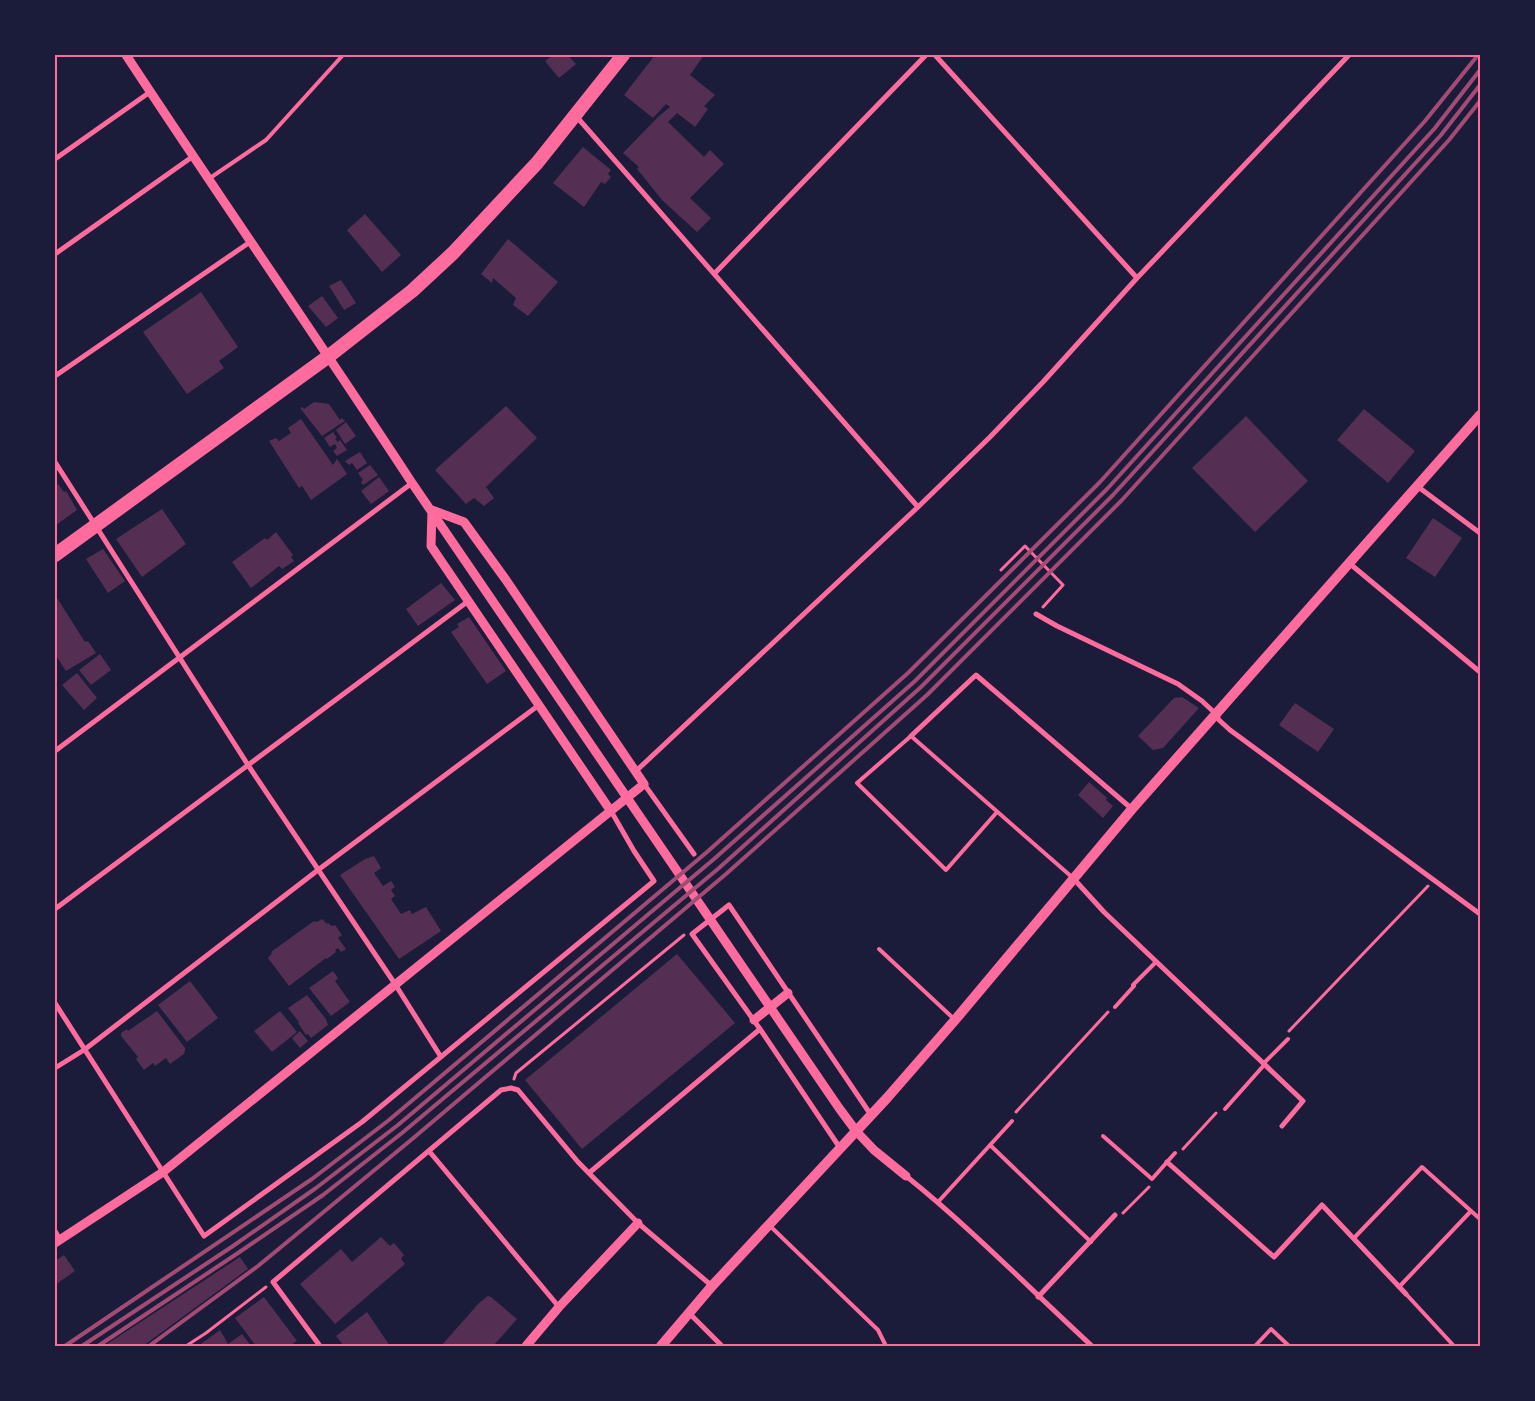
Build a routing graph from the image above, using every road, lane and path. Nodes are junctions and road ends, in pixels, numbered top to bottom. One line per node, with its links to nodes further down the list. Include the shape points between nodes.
1 (126, 55): 7 (street)
2 (343, 55): 11 (lane, via 266,140)
3 (623, 55): 8 (highway)
4 (926, 55): 14 (street)
5 (935, 55): 15 (street)
6 (1349, 55): 15 (street)
7 (150, 92): 9 (street); 10 (street)
8 (576, 116): 14 (street); 16 (highway, via 537,164 453,253 412,291)
9 (192, 157): 11 (street); 13 (street)
10 (55, 159)
11 (208, 180): 12 (street)
12 (250, 242): 16 (street); 17 (street)
13 (55, 254)
14 (714, 274): 22 (street)
15 (1138, 278): 22 (street, via 1043,382)
16 (329, 356): 20 (street); 24 (highway)
17 (55, 376)
18 (1480, 415): 21 (main road)
19 (55, 462): 24 (street)
20 (412, 483): 23 (street); 31 (street)
21 (1417, 486): 25 (street); 27 (main road)
22 (918, 507): 38 (street)
23 (432, 510): 29 (street, via 431,546); 38 (street, via 464,522); 69 (street)
24 (96, 525): 26 (highway); 31 (street)
25 (1480, 533)
26 (55, 555)
27 (1349, 563): 32 (street); 34 (main road)
28 (1001, 570): 30 (path, via 1025,546 1064,586)
29 (467, 602): 33 (street); 37 (street)
30 (1036, 614): 34 (street, via 1178,684)
31 (179, 657): 36 (street); 37 (street)
32 (1480, 672)
33 (539, 705): 41 (street); 44 (street)
34 (1216, 714): 40 (main road); 46 (street, via 1230,730)
35 (911, 736): 40 (street, via 976,675); 42 (lane); 42 (lane, via 857,783 946,870)
36 (55, 751)
37 (248, 765): 44 (street); 47 (street)
38 (635, 772): 39 (street)
39 (644, 784): 41 (street); 43 (street)
40 (1132, 809): 45 (main road)
41 (610, 810): 52 (street); 61 (street, via 654,881)
42 (997, 812): 45 (lane)
43 (694, 854)
44 (318, 870): 52 (street); 60 (street)
45 (1073, 878): 51 (street); 57 (main road)
46 (1434, 880): 48 (street); 59 (path, via 1285,1035)
47 (55, 909)
48 (1480, 914)
49 (692, 934): 53 (street, via 729,905); 56 (street); 64 (path, via 684,934 516,1072)
50 (879, 949): 57 (lane)
51 (1156, 962): 55 (lane); 62 (street)
52 (395, 984): 61 (street); 76 (street)
53 (788, 993): 56 (street); 66 (street)
54 (55, 1003): 60 (street)
55 (1115, 1007): 67 (path, via 1011,1118)
56 (754, 1020): 58 (street)
57 (955, 1020): 66 (main road)
58 (760, 1029): 72 (street); 77 (street)
59 (1288, 1039): 62 (lane)
60 (84, 1050): 63 (street); 76 (street)
61 (441, 1057): 76 (street, via 362,1122 204,1236)
62 (1265, 1064): 65 (lane); 68 (street, via 1303,1101)
63 (55, 1068)
64 (511, 1088): 73 (street, via 502,1090); 77 (street, via 518,1090)
65 (1225, 1109): 74 (path, via 1221,1108)
66 (871, 1115): 69 (main road)
67 (1012, 1121): 71 (lane)
68 (1282, 1126)
69 (856, 1131): 72 (main road); 78 (street)
70 (1103, 1136): 79 (lane)
71 (990, 1145): 80 (lane); 88 (lane)
72 (840, 1148): 85 (main road)
73 (429, 1151): 89 (street); 94 (street)
74 (1175, 1154): 75 (lane)
75 (1167, 1162): 79 (lane); 87 (street, via 1274,1257 1322,1205)
76 (162, 1172): 86 (street)
77 (589, 1172): 84 (street)
78 (906, 1176): 80 (street)
79 (1152, 1179): 82 (path, via 1118,1218)
80 (938, 1202): 93 (street, via 1009,1266)
81 (1470, 1211): 83 (lane); 87 (lane, via 1422,1167); 91 (lane)
82 (1115, 1215): 88 (street)
83 (1480, 1219)
84 (638, 1223): 90 (street); 94 (street)
85 (769, 1225): 90 (main road); 101 (lane, via 878,1330)
86 (57, 1238)
87 (1354, 1238): 91 (street)
88 (1090, 1242): 93 (street)
89 (273, 1282): 96 (path); 97 (street)
90 (712, 1286): 95 (main road)
91 (1399, 1287): 92 (street)
92 (1406, 1294): 105 (lane)
93 (1038, 1297): 102 (street)
94 (559, 1307): 98 (street)
95 (689, 1313): 99 (main road); 100 (street)
96 (186, 1346)
97 (320, 1346)
98 (526, 1346)
99 (660, 1346)
100 (722, 1346)
101 (886, 1346)
102 (1092, 1346)
103 (1255, 1346): 104 (lane, via 1271,1328)
104 (1289, 1346)
105 (1454, 1346)

